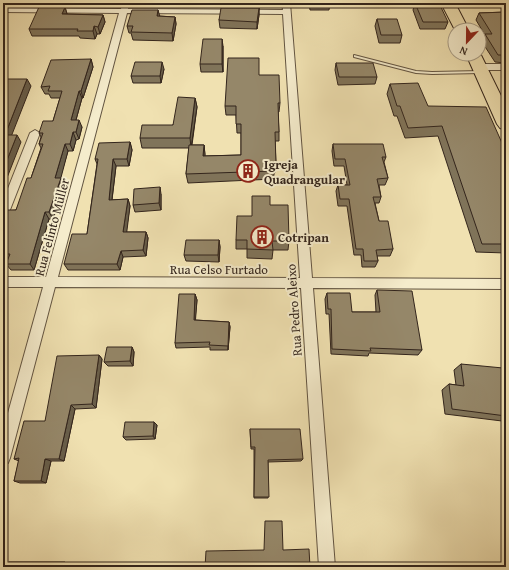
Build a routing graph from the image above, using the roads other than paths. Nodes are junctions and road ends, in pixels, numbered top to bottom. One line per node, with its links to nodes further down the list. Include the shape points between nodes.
1 (448, 3): 5 (highway)
2 (125, 7): 3 (street); 4 (street); 13 (street, Rua Felinto Müller)
3 (286, 8): 14 (street, Rua Pedro Aleixo)
4 (3, 10)
5 (458, 22)
6 (355, 56): 7 (lane, via 432,74)
7 (479, 64): 8 (street); 9 (highway)
8 (506, 67)
9 (506, 124)
10 (35, 133): 11 (street)
11 (3, 215)
12 (3, 282): 13 (street, Rua Celso Furtado)
13 (52, 282): 14 (street, Rua Celso Furtado); 16 (street, Rua Felinto Müller)
14 (306, 283): 15 (street, Rua Celso Furtado); 17 (street, Rua Pedro Aleixo)
15 (506, 284)
16 (3, 458)
17 (327, 567)

